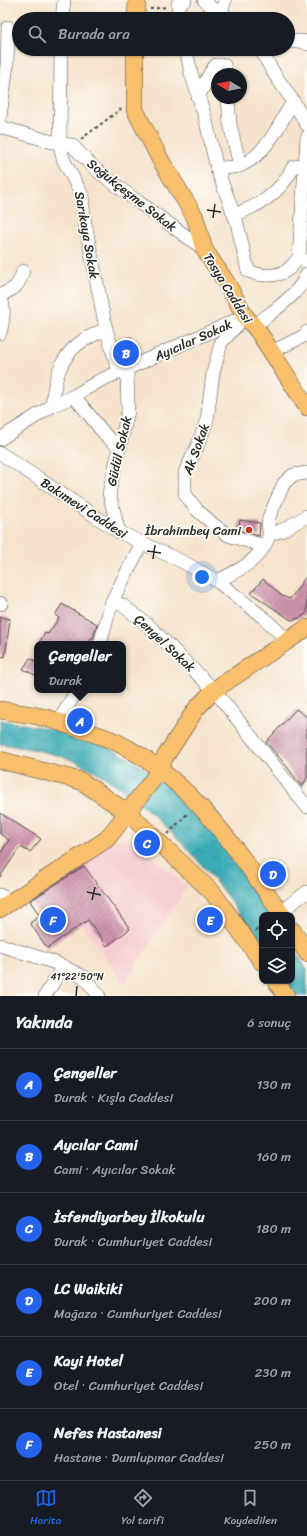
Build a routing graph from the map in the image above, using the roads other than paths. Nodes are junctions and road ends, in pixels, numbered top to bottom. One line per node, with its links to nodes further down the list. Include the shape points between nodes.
1 (64, 0): 5 (street)
2 (204, 0): 7 (street)
3 (225, 0): 8 (street)
4 (181, 2): 6 (street)
5 (63, 12)
6 (180, 12)
7 (215, 12)
8 (222, 12)
9 (9, 28): 22 (street)
10 (295, 42): 11 (street)
11 (306, 42)
12 (61, 56): 27 (street, Sarıkaya Sokak)
13 (135, 56): 32 (main road, Tosya Caddesi, via 132,111 195,217)
14 (187, 56): 19 (street)
15 (264, 56): 20 (street)
16 (214, 68): 17 (street, via 216,65)
17 (224, 68)
18 (211, 72): 19 (street)
19 (198, 97): 30 (street)
20 (293, 101): 23 (street); 29 (street, via 268,143)
21 (228, 104): 29 (street, via 230,124)
22 (0, 117)
23 (307, 125): 25 (street)
24 (0, 127): 27 (street)
25 (307, 129)
26 (307, 137): 28 (street)
27 (66, 145): 32 (street, Soğukçeşme Sokak); 38 (street, Sarıkaya Sokak, via 63,159 82,195 84,218)
28 (306, 164): 31 (street, via 293,167 287,179 264,201); 33 (street)
29 (240, 166): 30 (street)
30 (217, 169): 31 (street)
31 (234, 215): 33 (street, via 248,271 253,274 280,274)
32 (204, 249): 37 (main road, Tosya Caddesi)
33 (303, 259)
34 (23, 271): 36 (street, via 14,290)
35 (307, 274): 37 (street, via 282,304)
36 (0, 296): 39 (street, via 3,309)
37 (249, 322): 41 (main road, Tosya Caddesi); 42 (street, Ayıcılar Sokak); 52 (street, Ak Sokak, via 221,343 213,373 207,420 185,472 185,494 196,510 228,535)
38 (106, 329): 42 (street); 44 (street, via 80,342 66,356 55,381)
39 (0, 333)
40 (306, 335): 41 (street)
41 (271, 352): 45 (main road, Tosya Caddesi)
42 (123, 370): 43 (street, Ayıcılar Sokak); 47 (street, Güdül Sokak, via 128,411)
43 (74, 396): 44 (street, Ayıcılar Sokak); 47 (street, via 107,437)
44 (52, 406): 46 (street, Ayıcılar Sokak)
45 (307, 407)
46 (0, 439)
47 (120, 447): 51 (street, Güdül Sokak, via 110,493)
48 (0, 453): 51 (street, Bakımevi Caddesi)
49 (307, 473): 52 (street, via 293,475 284,483 269,517)
50 (307, 516): 52 (street)
51 (119, 532): 53 (street, Bakımevi Caddesi)
52 (267, 540): 54 (street, via 248,565)
53 (142, 543): 54 (street, Bakımevi Caddesi); 55 (street)
54 (217, 581): 58 (street, Bakımevi Caddesi, via 264,618)
55 (112, 601): 57 (street); 59 (street, Çengel Sokak, via 122,605 148,625)
56 (307, 628): 58 (main road)
57 (101, 641)
58 (288, 641): 59 (main road)
59 (214, 690): 64 (main road, via 196,709); 65 (street, Çengel Sokak)
60 (75, 693): 62 (street)
61 (0, 710): 62 (main road)
62 (59, 722): 64 (main road, via 115,742)
63 (0, 760): 66 (main road, via 81,781)
64 (160, 768): 66 (main road); 69 (main road, via 198,804 226,836)
65 (305, 799)
66 (128, 813): 68 (main road, via 107,839); 74 (main road, via 213,892)
67 (307, 892): 70 (street)
68 (4, 902)
69 (280, 912)
70 (283, 912)
71 (295, 935): 73 (main road)
72 (0, 945): 75 (street)
73 (307, 953)
74 (259, 958)
75 (63, 966): 77 (street); 78 (street, via 84,977)
76 (278, 984): 79 (main road)
77 (46, 996)
78 (99, 996)
79 (286, 996)

